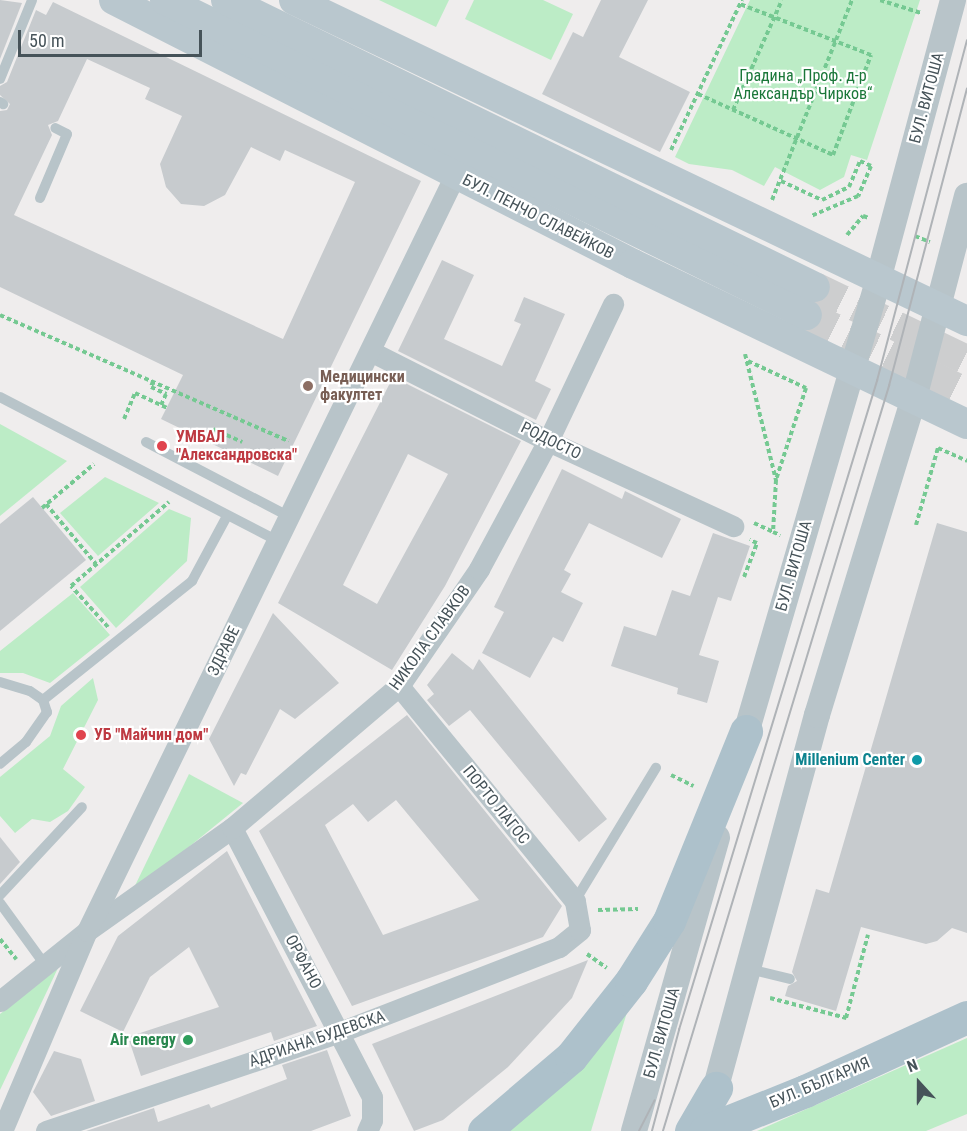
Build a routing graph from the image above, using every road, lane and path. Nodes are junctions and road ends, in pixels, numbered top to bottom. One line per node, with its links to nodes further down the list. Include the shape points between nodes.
1 (32, 0): 14 (lane)
2 (114, 0): 20 (main road, БУЛ. ПЕНЧО СЛАВЕЙКОВ)
3 (165, 0): 4 (main road, БУЛ. ПЕНЧО СЛАВЕЙКОВ, via 811,301)
4 (226, 0)
5 (294, 0): 28 (main road)
6 (782, 0): 12 (path)
7 (852, 0): 13 (path)
8 (880, 0): 11 (path)
9 (953, 0): 28 (street, БУЛ. ВИТОША)
10 (741, 2): 12 (path); 15 (path)
11 (921, 13)
12 (774, 17): 13 (path); 16 (path)
13 (835, 41): 19 (path); 19 (path, via 871,55 833,154)
14 (0, 79)
15 (698, 94): 16 (path); 18 (path)
16 (733, 110): 19 (path)
17 (55, 128): 23 (lane, via 67,134)
18 (678, 135)
19 (797, 139): 21 (path)
20 (455, 175): 33 (street, ЗДРАВЕ); 36 (main road, БУЛ. ПЕНЧО СЛАВЕЙКОВ)
21 (781, 181): 24 (path); 26 (path, via 822,200 849,187 860,162 871,166 858,196)
22 (967, 196): 30 (street)
23 (40, 198)
24 (769, 206)
25 (863, 216): 27 (path)
26 (813, 217)
27 (849, 229)
28 (878, 280): 30 (main road); 36 (street, БУЛ. ВИТОША)
29 (614, 304): 46 (street, НИКОЛА СЛАВКОВ)
30 (936, 306): 32 (main road); 39 (street)
31 (0, 315): 37 (path)
32 (967, 321)
33 (372, 352): 46 (street, РОДОСТО); 56 (street, ЗДРАВЕ)
34 (745, 354): 35 (path)
35 (747, 361): 51 (path); 51 (path, via 806,388)
36 (853, 369): 39 (main road, БУЛ. ПЕНЧО СЛАВЕЙКОВ); 67 (street, БУЛ. ВИТОША)
37 (153, 381): 40 (path, via 151,387 166,393); 45 (path)
38 (0, 397): 49 (lane)
39 (914, 398): 43 (main road, БУЛ. ПЕНЧО СЛАВЕЙКОВ); 85 (street, via 817,715)
40 (161, 405): 41 (path); 42 (path, via 135,393)
41 (167, 408)
42 (124, 419)
43 (967, 424)
44 (213, 429): 48 (path)
45 (289, 441)
46 (548, 441): 58 (street, РОДОСТО); 65 (street, НИКОЛА СЛАВКОВ, via 479,569)
47 (146, 442): 56 (lane)
48 (242, 442)
49 (108, 453): 52 (lane); 53 (path)
50 (967, 461): 57 (path, via 938,448)
51 (776, 480): 59 (path, via 773,532)
52 (181, 492): 55 (lane); 61 (path)
53 (46, 504): 54 (path); 61 (path)
54 (42, 508)
55 (227, 516): 60 (lane); 63 (lane, via 192,581)
56 (290, 517): 60 (street, ЗДРАВЕ)
57 (916, 525)
58 (734, 526): 62 (path, via 731,533 757,543)
59 (781, 536)
60 (278, 541): 78 (street, ЗДРАВЕ)
61 (96, 564): 63 (path, via 71,586)
62 (744, 577)
63 (118, 639): 66 (lane)
64 (0, 682): 66 (lane, via 23,687)
65 (399, 686): 72 (street, НИКОЛА СЛАВКОВ); 75 (street, ПОРТО ЛАГОС)
66 (43, 700): 68 (lane, via 47,712 39,728)
67 (746, 731): 95 (main road, via 669,921 631,981 571,1057); 96 (street, БУЛ. ВИТОША)
68 (0, 764)
69 (656, 768): 70 (path); 75 (lane)
70 (694, 786)
71 (82, 807): 73 (lane)
72 (232, 828): 78 (street, НИКОЛА СЛАВКОВ); 90 (street, ОРФАНО)
73 (0, 895)
74 (0, 903): 83 (lane)
75 (584, 906): 76 (path); 77 (street, ПОРТО ЛАГОС)
76 (638, 909)
77 (580, 930): 90 (street, АДРИАНА БУДЕВСКА, via 559,947)
78 (87, 931): 83 (street, НИКОЛА СЛАВКОВ); 92 (street, ЗДРАВЕ)
79 (868, 935): 87 (path, via 846,1018)
80 (0, 939): 82 (path)
81 (586, 955): 84 (path)
82 (16, 960)
83 (45, 965): 88 (street, НИКОЛА СЛАВКОВ)
84 (607, 968)
85 (749, 968): 86 (lane); 91 (street)
86 (790, 979)
87 (770, 998)
88 (0, 1001)
89 (967, 1017): 98 (main road, БУЛ. БЪЛГАРИЯ, via 806,1091)
90 (340, 1032): 93 (street, АДРИАНА БУДЕВСКА); 94 (street, ОРФАНО, via 372,1097 372,1120)
91 (716, 1088): 97 (main road); 98 (street)
92 (2, 1131)
93 (46, 1131)
94 (367, 1131)
95 (484, 1131)
96 (634, 1131)
97 (691, 1131)
98 (705, 1131)

